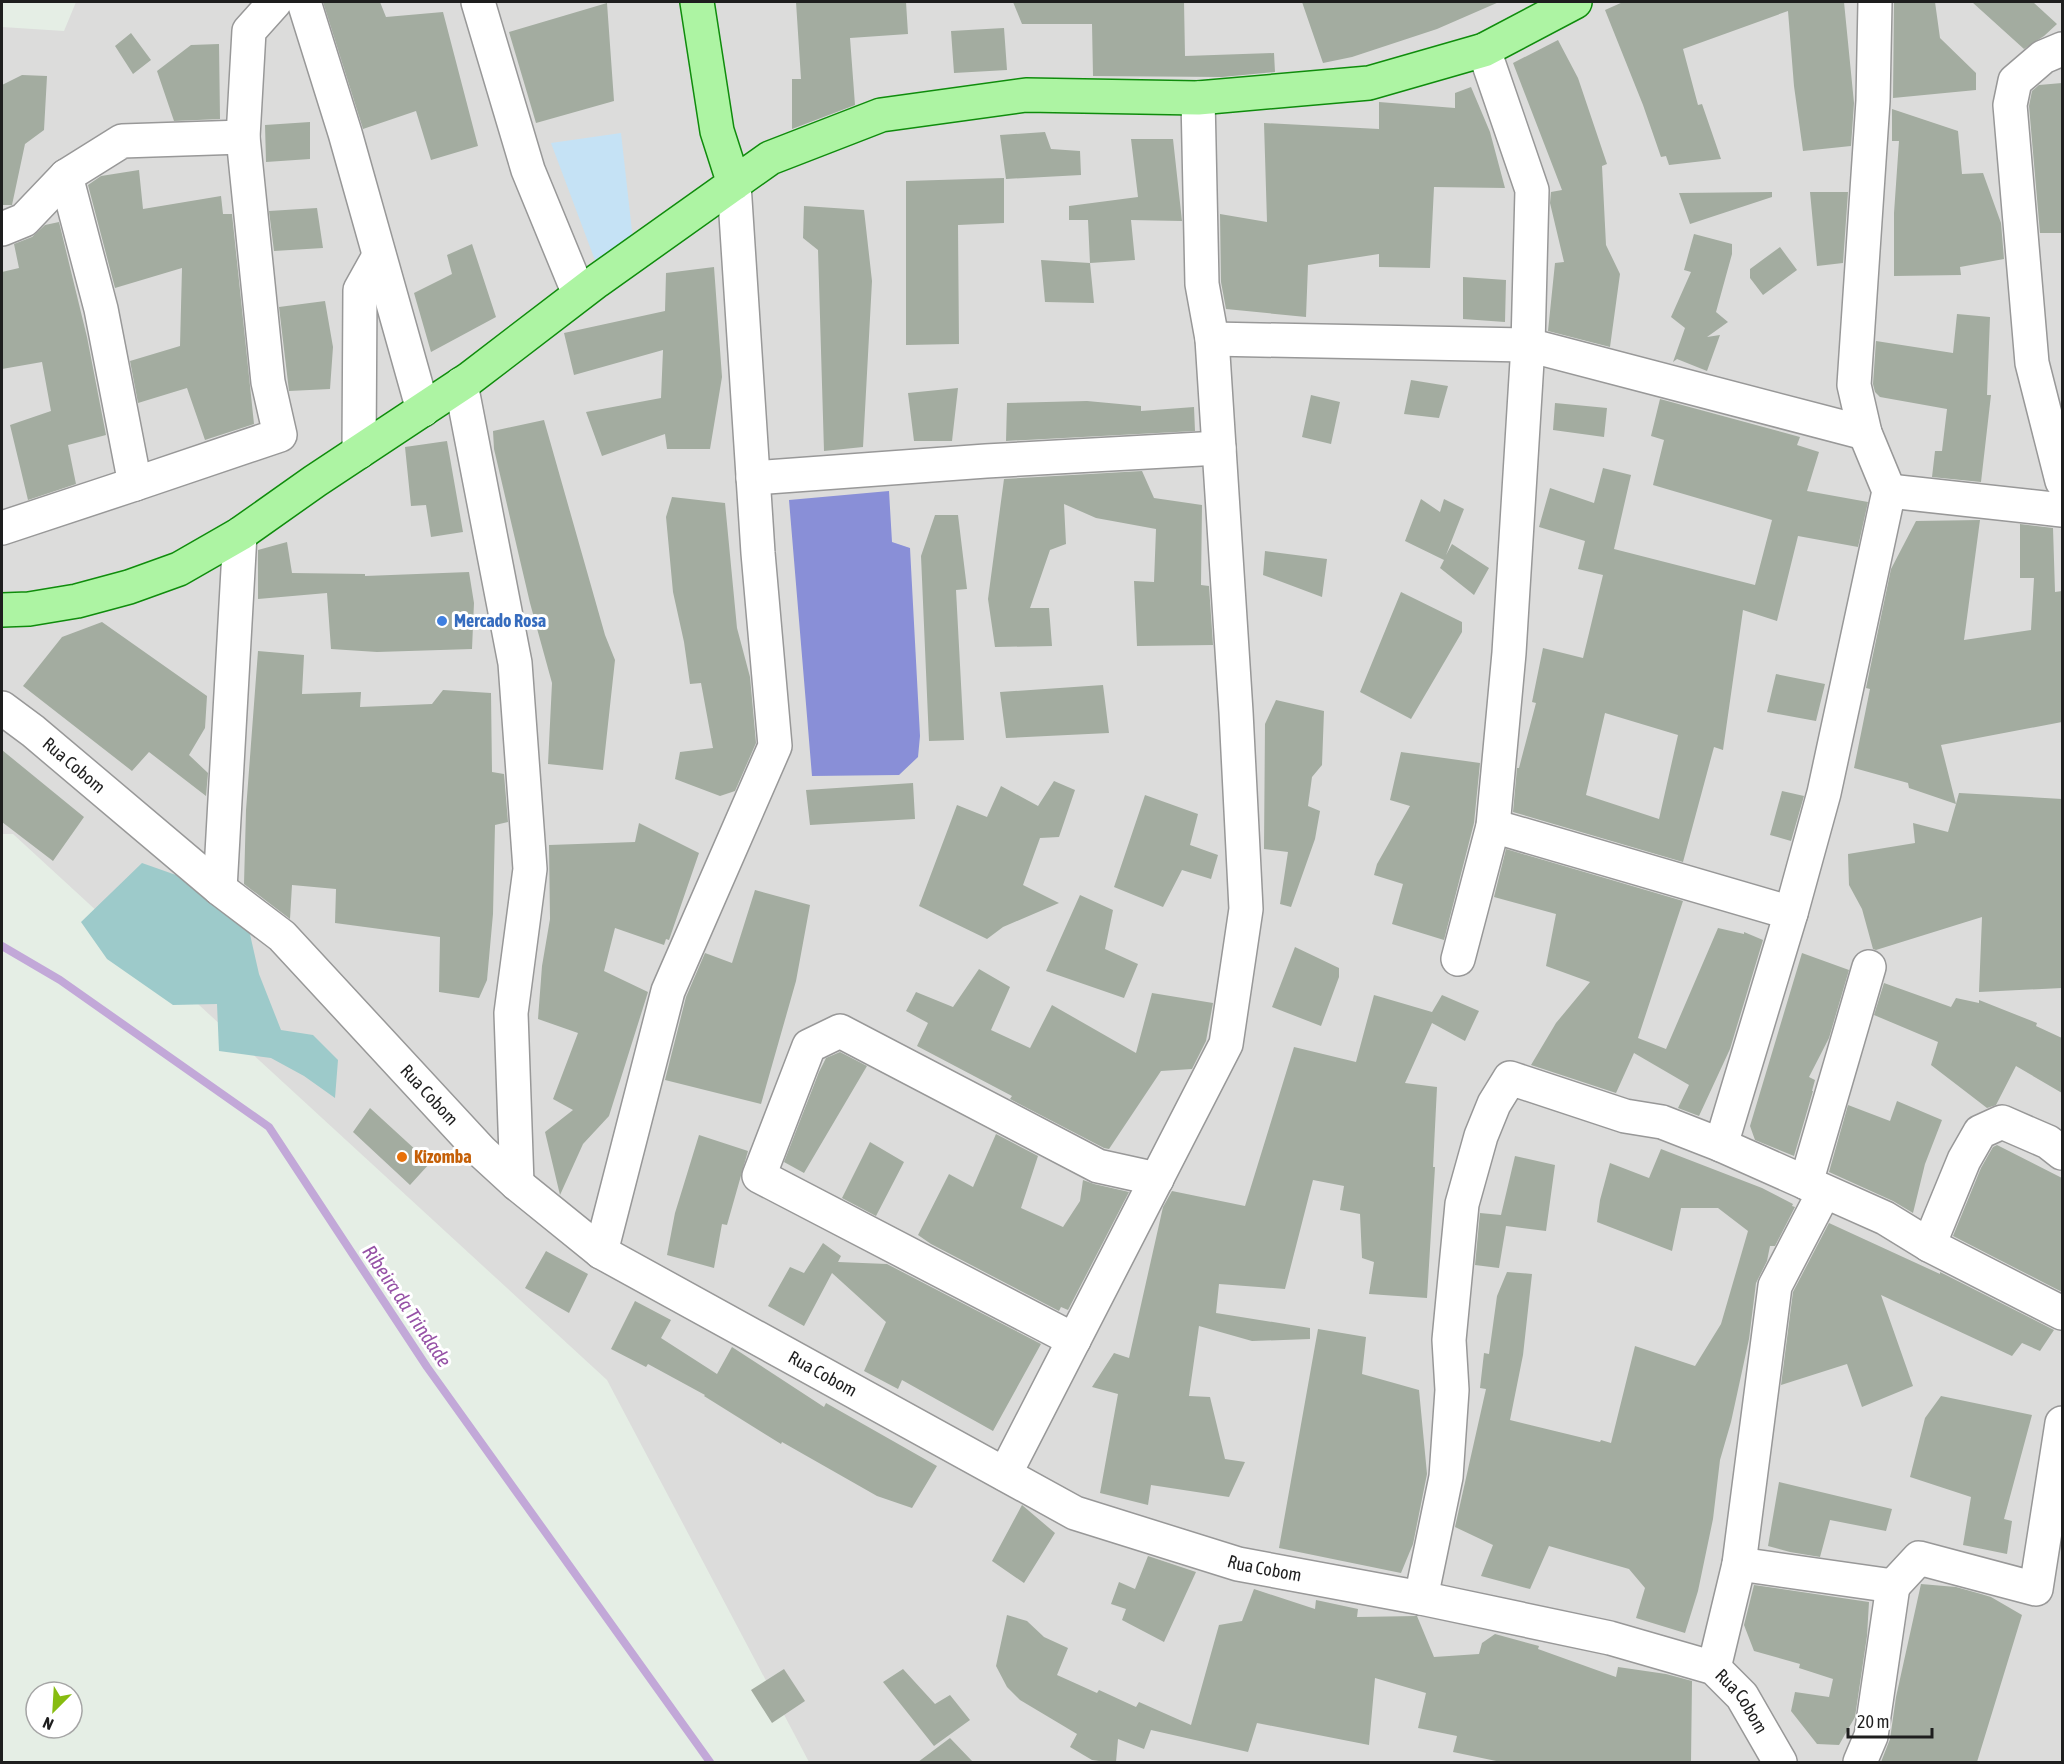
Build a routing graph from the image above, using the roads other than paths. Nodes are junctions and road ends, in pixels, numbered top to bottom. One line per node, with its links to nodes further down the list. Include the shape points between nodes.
1 (275, 2): 10 (street, via 249,31)
2 (304, 2): 14 (street)
3 (478, 2): 15 (street, via 528,170)
4 (697, 2): 12 (main road, via 717,131)
5 (1575, 2): 8 (main road)
6 (1875, 2): 20 (street, via 1873,101 1854,385)
7 (2062, 49): 24 (street, via 2043,57 2015,81 2010,105 2032,363)
8 (1484, 50): 9 (main road, via 1369,82); 17 (street, via 1532,190)
9 (1198, 98): 12 (main road, via 1026,95 881,115 770,158); 16 (street, via 1202,284)
10 (243, 137): 11 (street, via 122,141); 25 (street, via 268,382 280,435)
11 (66, 176): 13 (street, via 24,220); 25 (street, via 101,309)
12 (734, 184): 15 (main road); 23 (street)
13 (2, 229)
14 (379, 256): 19 (street); 22 (street, via 360,290)
15 (579, 294): 18 (main road)
16 (1212, 339): 17 (street); 21 (street)
17 (1528, 345): 20 (street); 32 (street, via 1509,653)
18 (461, 384): 19 (main road); 40 (street, via 515,663 530,869 511,1013)
19 (423, 410): 22 (main road)
20 (1865, 433): 26 (street)
21 (1219, 448): 23 (street); 39 (street, via 1246,909 1226,1044)
22 (359, 452): 29 (main road)
23 (753, 478): 43 (street, via 775,746 669,991)
24 (2062, 481)
25 (135, 484): 28 (street)
26 (1889, 490): 27 (street); 34 (street, via 1824,793)
27 (2062, 510)
28 (2, 528)
29 (240, 534): 30 (main road, via 179,568 129,587 77,601); 33 (street)
30 (2, 610)
31 (2, 708): 33 (street, Rua Cobom)
32 (1493, 826): 34 (street); 35 (street)
33 (220, 889): 40 (street, Rua Cobom, via 282,936 481,1152)
34 (1791, 913): 37 (street)
35 (1458, 959)
36 (1869, 967): 41 (street)
37 (1721, 1145): 41 (street); 50 (street, via 1662,1122 1625,1116 1510,1078 1481,1136 1462,1203 1449,1340 1452,1390 1446,1477)
38 (2062, 1153): 42 (street, via 2048,1142 2002,1122 1980,1132 1964,1160)
39 (1157, 1179): 45 (street); 45 (street, via 1098,1166 840,1032 809,1046 759,1176)
40 (517, 1184): 43 (street, Rua Cobom)
41 (1815, 1187): 42 (street, via 1886,1218); 48 (street, via 1775,1286)
42 (1929, 1245): 44 (street)
43 (601, 1252): 47 (street, Rua Cobom)
44 (2062, 1312)
45 (1074, 1340): 47 (street)
46 (2062, 1423): 49 (street, via 2036,1589 1919,1558)
47 (1005, 1474): 50 (street, Rua Cobom, via 1075,1513 1238,1564)
48 (1739, 1564): 49 (street); 51 (street)
49 (1893, 1586): 53 (street, via 1871,1736)
50 (1421, 1598): 51 (street, Rua Cobom, via 1610,1638)
51 (1714, 1668): 52 (street, Rua Cobom, via 1742,1696)
52 (1780, 1762)
53 (1860, 1762)

